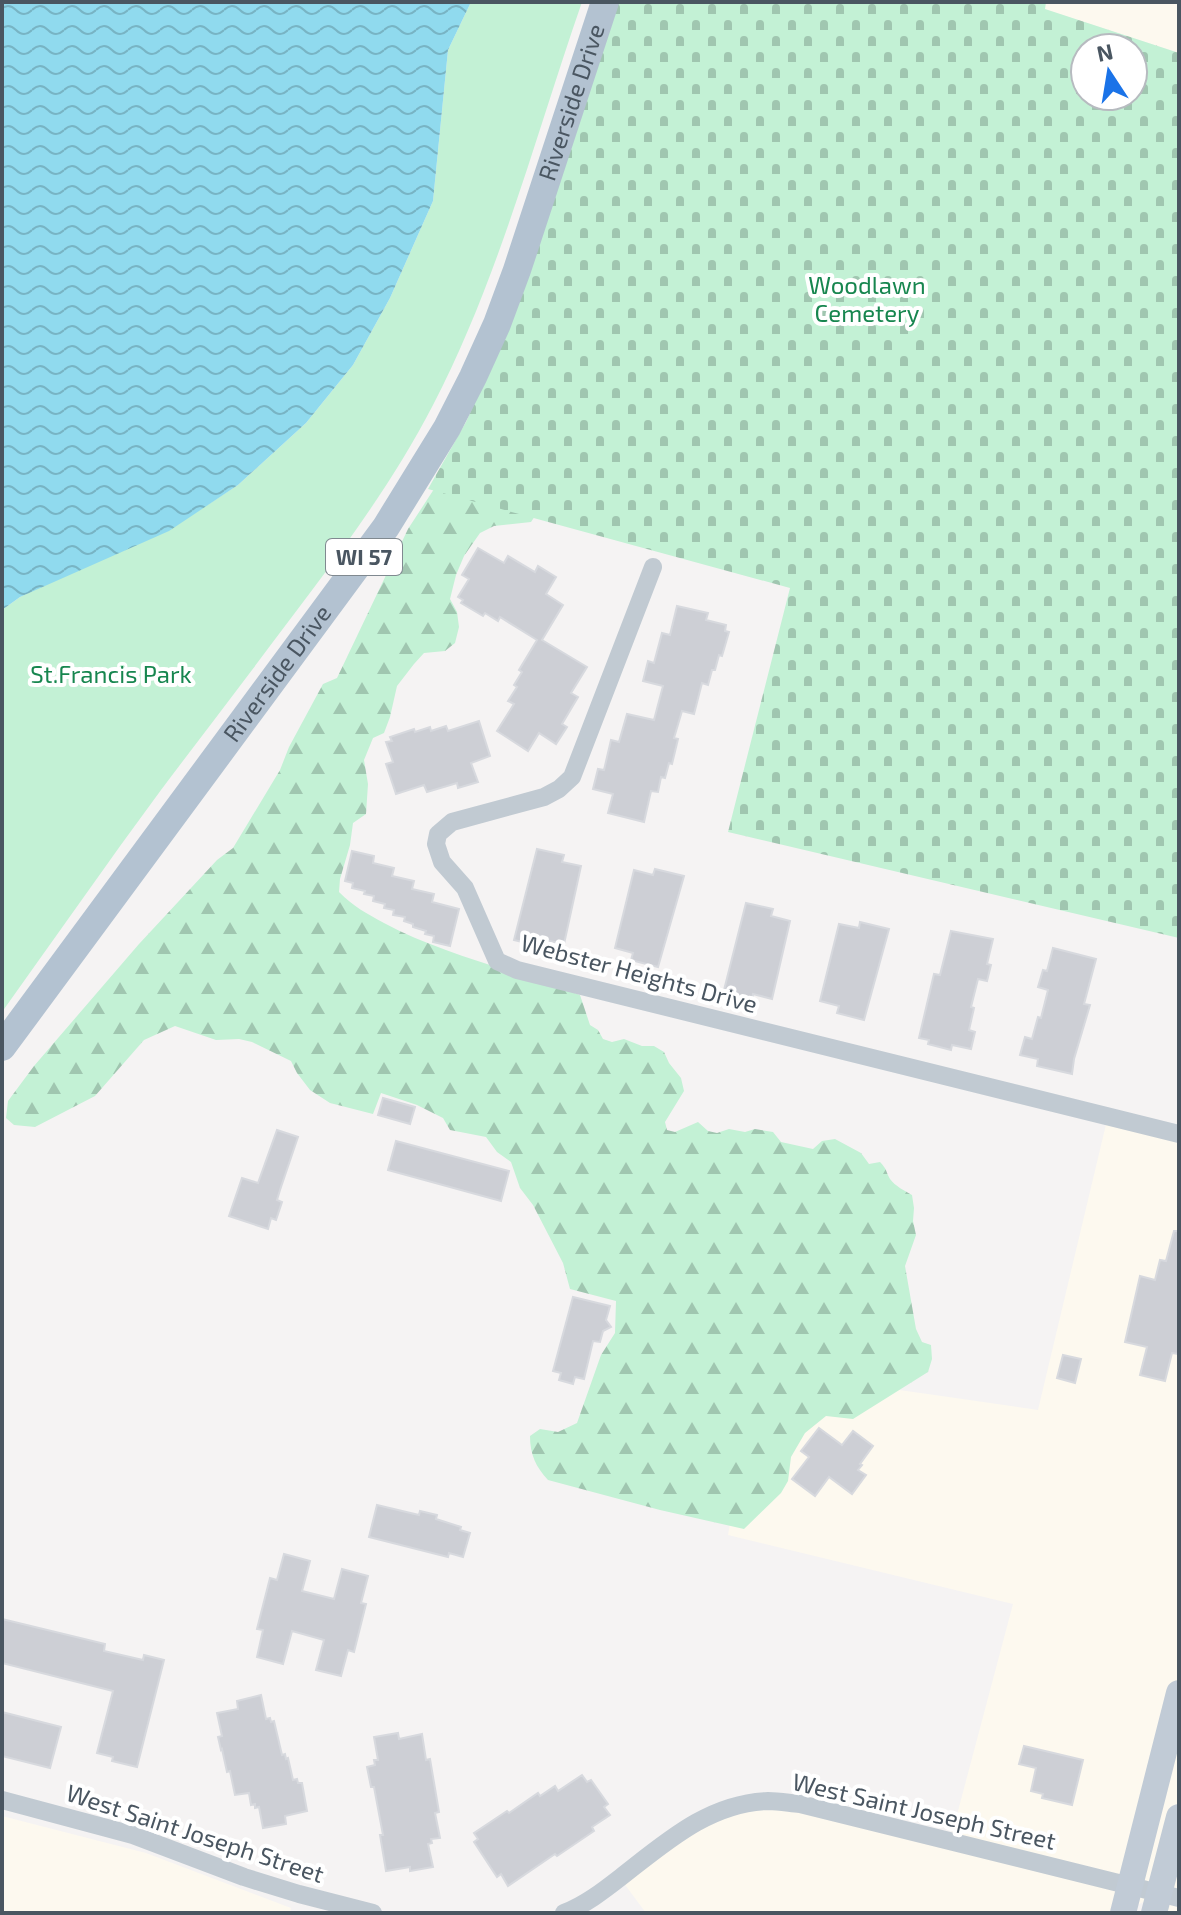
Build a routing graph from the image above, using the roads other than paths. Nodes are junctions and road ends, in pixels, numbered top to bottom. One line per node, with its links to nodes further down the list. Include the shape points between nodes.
1 (605, 2): 3 (main road, Riverside Drive / WI 57, via 517,270 447,428 386,527)
2 (653, 567): 4 (street, Webster Heights Drive, via 572,777 544,797 452,822 438,834 442,862 465,888 497,961)
3 (2, 1047)
4 (1179, 1134)
5 (1179, 1693): 8 (main road)
6 (2, 1800): 10 (street, West Saint Joseph Street, via 133,1835 244,1877)
7 (1179, 1817): 9 (main road)
8 (1130, 1885): 9 (street, West Saint Joseph Street); 11 (street, West Saint Joseph Street, via 770,1801 698,1820 597,1895); 12 (main road)
9 (1164, 1902)
10 (373, 1913)
11 (564, 1913)
12 (1123, 1913)

